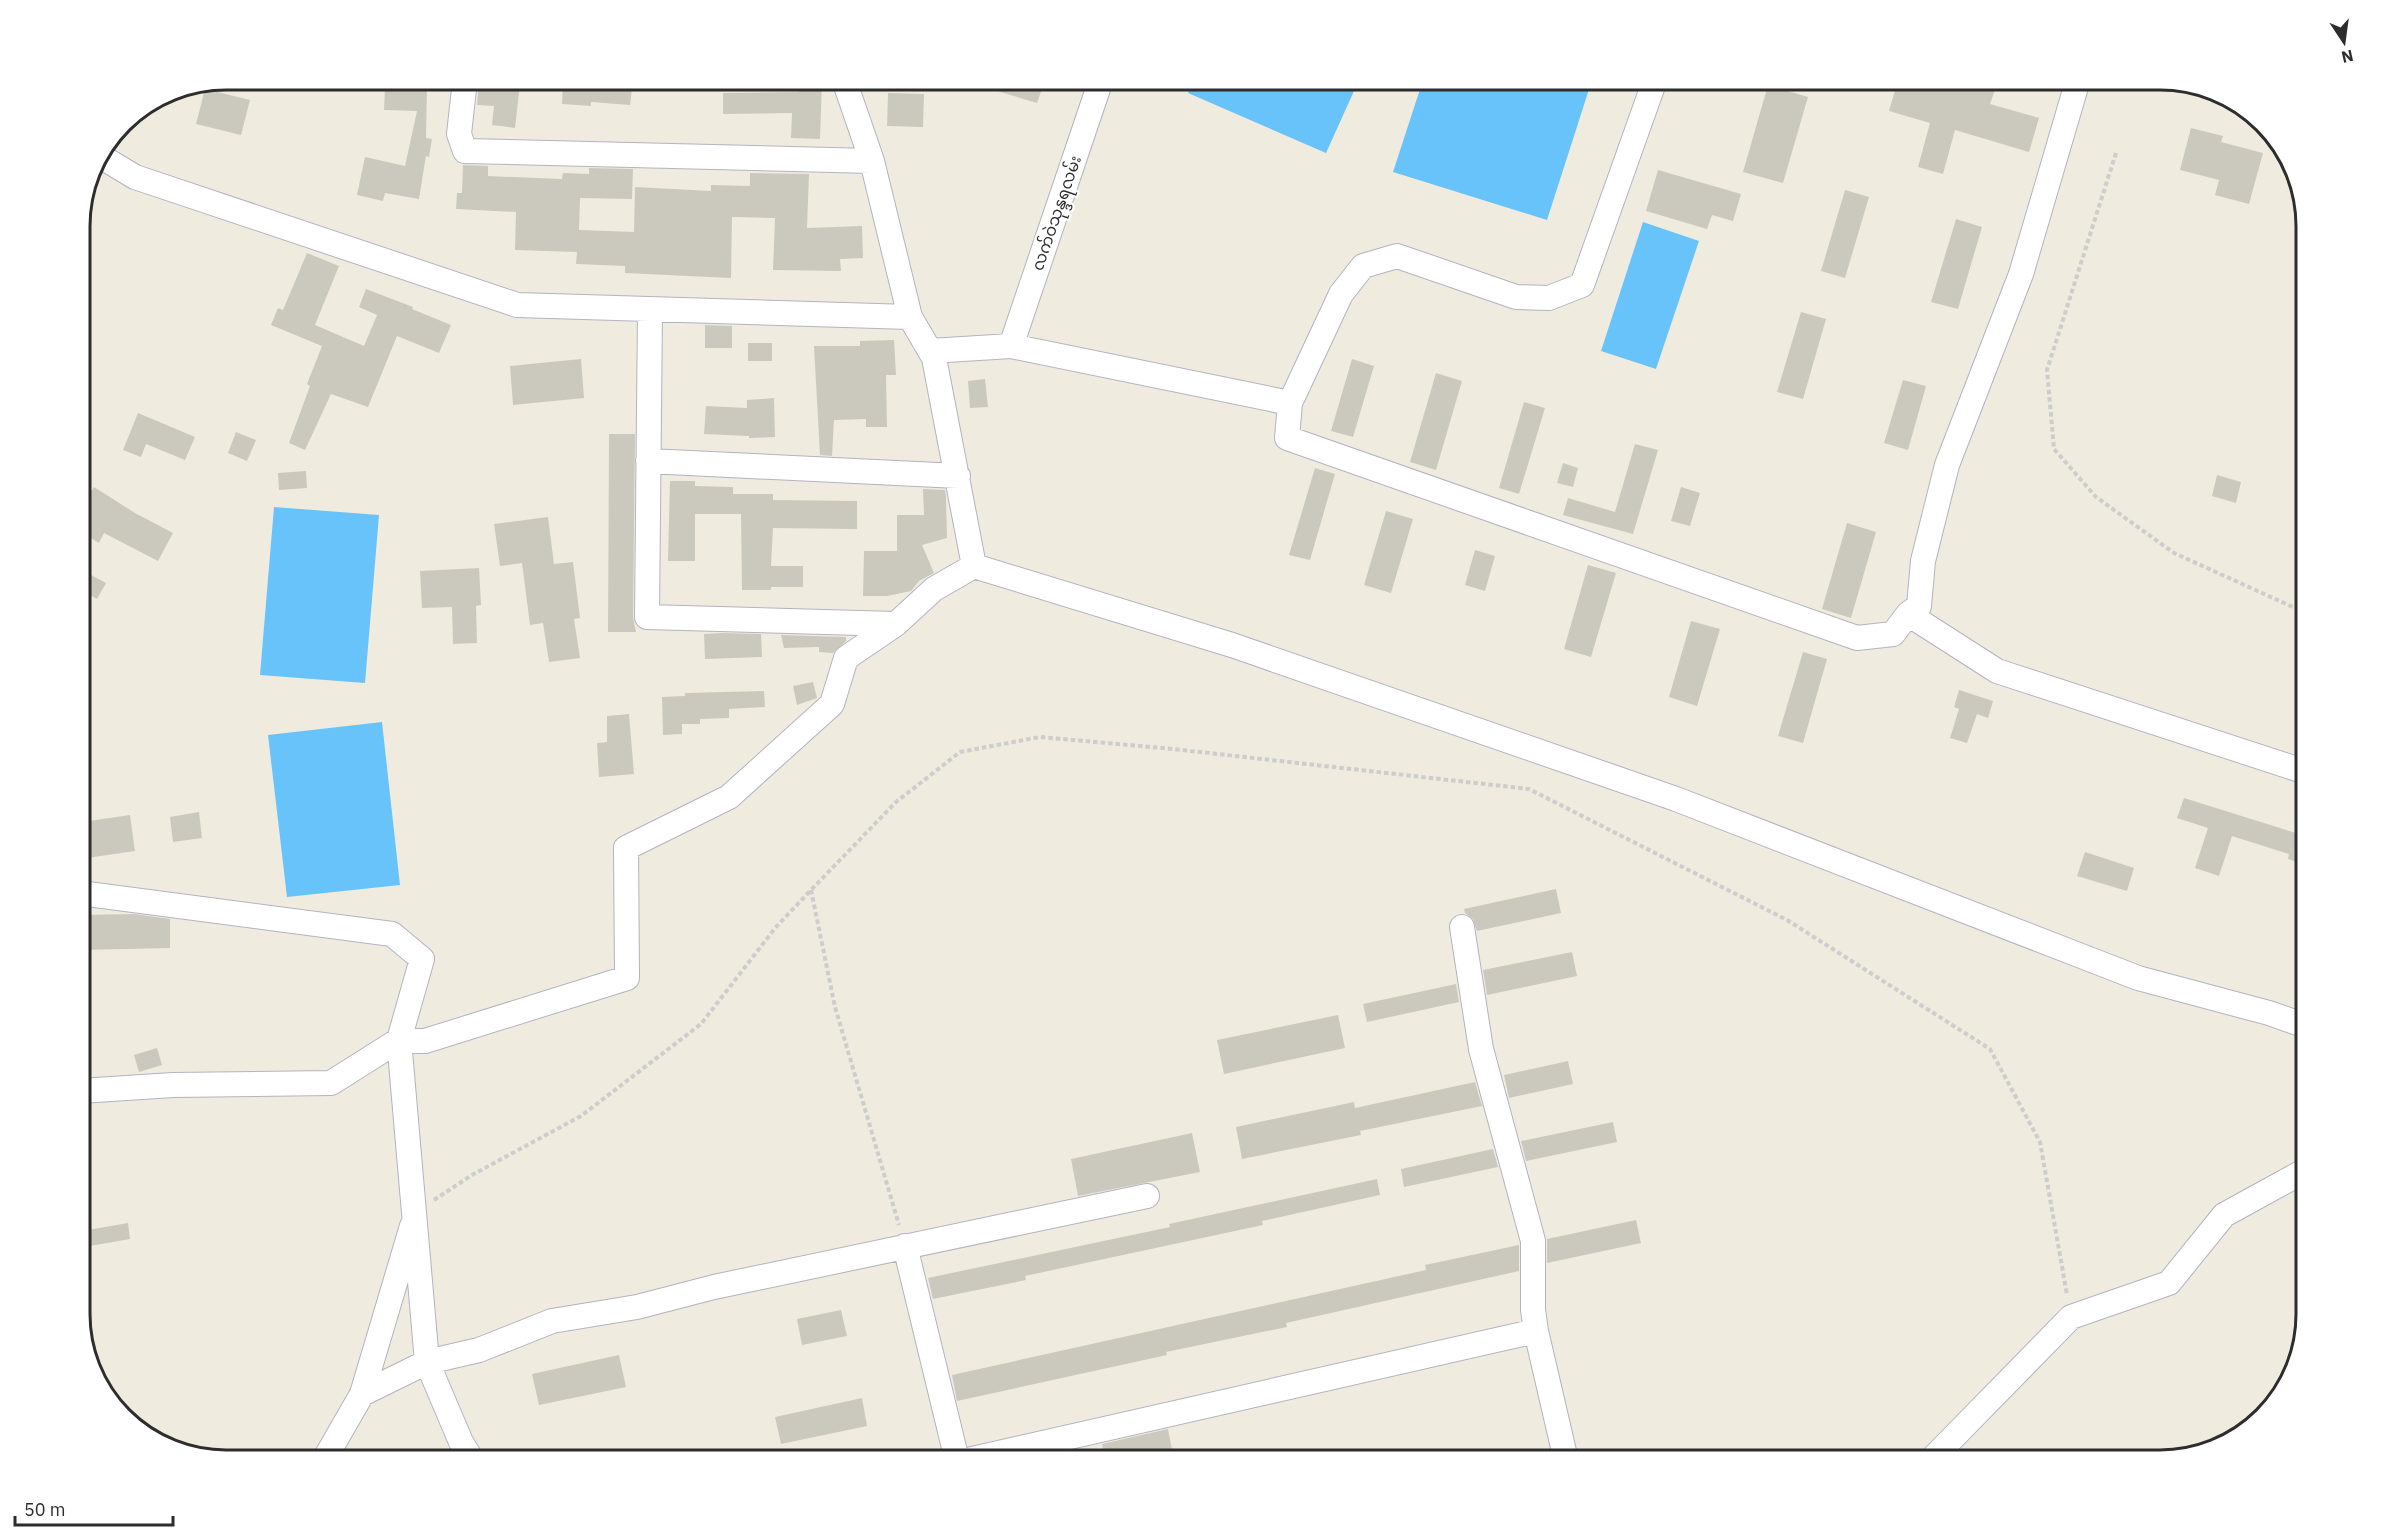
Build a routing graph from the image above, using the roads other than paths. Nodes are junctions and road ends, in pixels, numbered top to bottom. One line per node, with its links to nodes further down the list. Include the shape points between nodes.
1 (464, 90): 7 (street, via 459,134 465,151)
2 (848, 90): 7 (street)
3 (1098, 90): 10 (street, လက်ဝဲသုန္ဒရလမ်း)
4 (1651, 90): 12 (street, via 1582,285 1549,298 1516,297 1397,256 1363,266 1341,294)
5 (2075, 90): 16 (street, via 2021,274 1947,465 1923,561 1919,606)
6 (107, 160): 8 (street, via 135,177 517,305)
7 (873, 161): 9 (street)
8 (650, 310): 9 (street); 13 (street)
9 (910, 317): 11 (street)
10 (1011, 346): 11 (street); 12 (street)
11 (930, 351): 14 (street)
12 (1290, 403): 16 (street, via 1287,438 1857,639 1893,634)
13 (648, 461): 14 (street); 17 (street, via 647,617)
14 (958, 476): 15 (street)
15 (974, 566): 17 (street, via 934,589); 21 (street, via 1232,645 1676,799 2138,978)
16 (1908, 614): 18 (street, via 1997,671)
17 (896, 624): 22 (street, via 846,658 832,704 729,797 626,848 627,978 425,1041)
18 (2296, 768)
19 (90, 894): 22 (street, via 392,934 423,959)
20 (1462, 927): 28 (street, via 1481,1049 1533,1241)
21 (2296, 1022)
22 (399, 1040): 23 (street, via 331,1083); 26 (street)
23 (90, 1090)
24 (2296, 1176): 36 (street, via 2223,1215 2169,1284 2071,1317)
25 (1147, 1196): 27 (street)
26 (416, 1213): 29 (street); 30 (street)
27 (905, 1246): 29 (street, via 637,1307 552,1321 479,1350); 33 (street)
28 (1536, 1331): 34 (street); 35 (street)
29 (427, 1362): 30 (street); 32 (street)
30 (362, 1394): 31 (street)
31 (330, 1450)
32 (466, 1450)
33 (954, 1450)
34 (1016, 1450)
35 (1563, 1450)
36 (1942, 1450)

